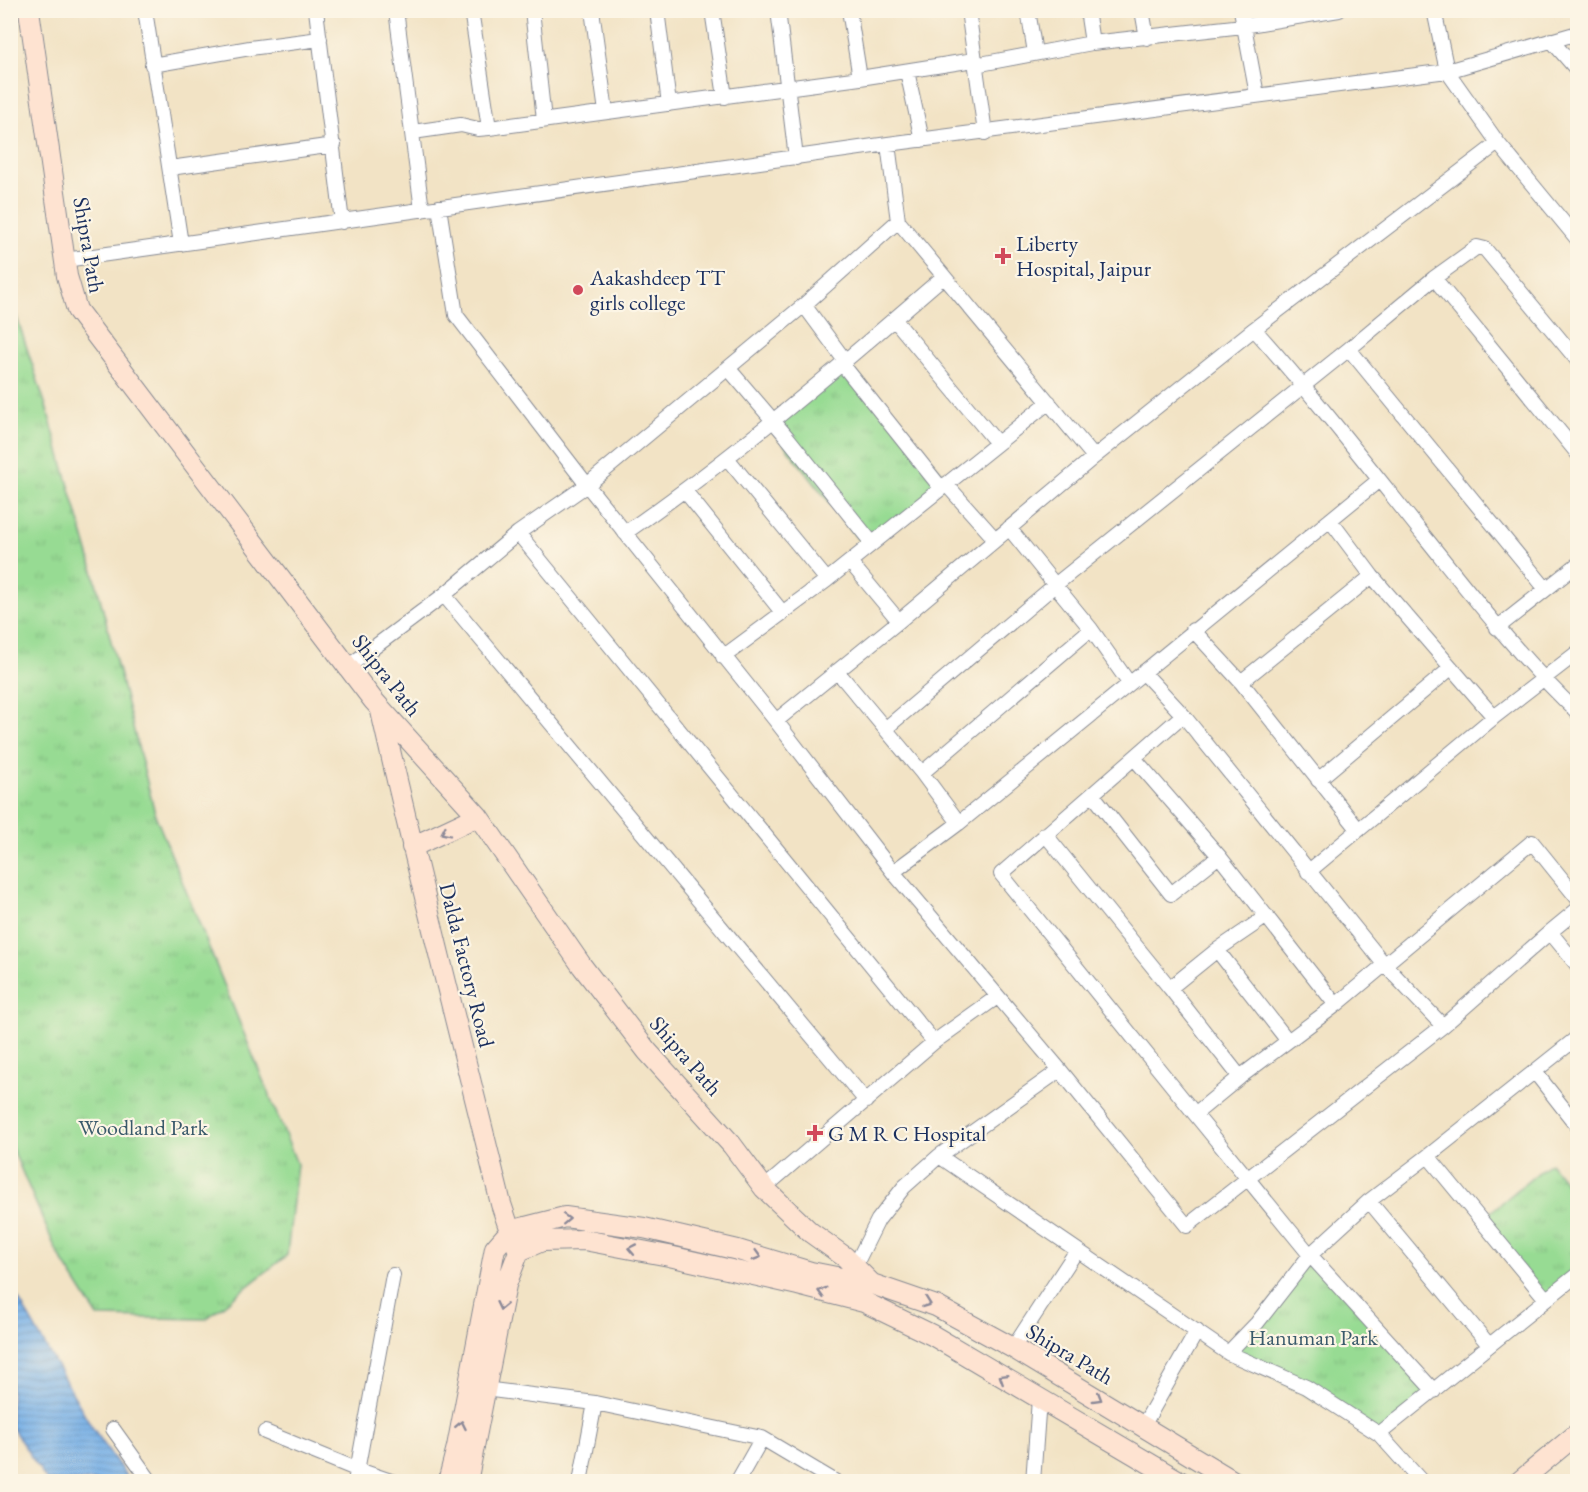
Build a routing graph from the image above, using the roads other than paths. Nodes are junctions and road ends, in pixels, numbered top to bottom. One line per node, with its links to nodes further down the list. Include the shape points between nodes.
1 (28, 10): 54 (street, Shipra Path)
2 (145, 10): 28 (street)
3 (316, 10): 23 (street)
4 (396, 10): 40 (street)
5 (471, 10): 39 (street)
6 (532, 10): 38 (street)
7 (592, 10): 37 (street)
8 (657, 10): 36 (street)
9 (712, 10): 35 (street)
10 (778, 10): 33 (street)
11 (849, 10): 32 (street)
12 (968, 10): 27 (street)
13 (1028, 10): 26 (street)
14 (1087, 10): 25 (street)
15 (1142, 10): 22 (street)
16 (1241, 10): 20 (street)
17 (1339, 10): 19 (street)
18 (1434, 10): 30 (street)
19 (1303, 14): 20 (street)
20 (1244, 26): 22 (street); 34 (street)
21 (1578, 33): 24 (street)
22 (1147, 38): 25 (street)
23 (320, 39): 28 (street); 45 (street)
24 (1551, 40): 30 (street); 31 (street)
25 (1092, 43): 26 (street)
26 (1035, 53): 27 (street)
27 (975, 62): 29 (street); 41 (street)
28 (152, 65): 47 (street)
29 (907, 71): 32 (street); 42 (street)
30 (1447, 71): 34 (street); 43 (street)
31 (1578, 71)
32 (860, 78): 33 (street)
33 (788, 87): 35 (street); 46 (street)
34 (1257, 95): 41 (street)
35 (724, 97): 36 (street)
36 (669, 104): 37 (street)
37 (606, 112): 38 (street)
38 (544, 120): 39 (street)
39 (489, 128): 40 (street, via 461,125)
40 (413, 132): 49 (street)
41 (985, 132): 42 (street)
42 (922, 140): 44 (street)
43 (1498, 143): 52 (street); 59 (street)
44 (888, 144): 46 (street); 50 (street)
45 (334, 145): 47 (street); 51 (street)
46 (796, 158): 48 (street)
47 (170, 168): 53 (street)
48 (440, 207): 49 (street); 72 (street, via 456,315)
49 (422, 210): 51 (street)
50 (898, 221): 55 (street); 57 (street)
51 (342, 222): 53 (street)
52 (1578, 240)
53 (181, 244): 54 (street)
54 (65, 260): 95 (street, Shipra Path, via 77,310)
55 (943, 277): 58 (street); 65 (street)
56 (1434, 278): 60 (street); 61 (street, via 1481,247); 68 (street)
57 (804, 304): 62 (street); 63 (street)
58 (894, 319): 62 (street); 67 (street)
59 (1254, 329): 64 (street); 70 (street)
60 (1349, 349): 64 (street); 86 (street)
61 (1578, 361)
62 (845, 363): 66 (street); 73 (street)
63 (728, 368): 66 (street); 72 (street)
64 (1304, 385): 71 (street); 85 (street)
65 (1049, 402): 67 (street); 70 (street)
66 (774, 421): 69 (street); 80 (street)
67 (997, 443): 73 (street)
68 (1578, 454)
69 (727, 458): 74 (street); 84 (street)
70 (1094, 458): 76 (street)
71 (1379, 480): 75 (street); 90 (street)
72 (587, 485): 77 (street); 78 (street)
73 (943, 486): 79 (street); 80 (street)
74 (685, 491): 78 (street); 88 (street)
75 (1330, 520): 83 (street); 92 (street)
76 (1008, 528): 79 (street); 85 (street)
77 (518, 533): 87 (street); 133 (street)
78 (625, 533): 94 (street)
79 (995, 539): 89 (street)
80 (872, 543): 81 (street)
81 (850, 562): 84 (street); 89 (street)
82 (1578, 564): 86 (street)
83 (1372, 576): 96 (street); 100 (street)
84 (827, 580): 88 (street)
85 (1055, 585): 91 (street); 107 (street)
86 (1546, 589): 90 (street)
87 (444, 595): 95 (street); 137 (street)
88 (782, 612): 94 (street)
89 (899, 621): 97 (street)
90 (1497, 628): 99 (street)
91 (1091, 629): 101 (street); 109 (street)
92 (1194, 630): 98 (street); 100 (street)
93 (1578, 652): 99 (street)
94 (723, 657): 106 (street)
95 (349, 666): 102 (street, Shipra Path)
96 (1451, 668): 105 (street); 110 (street)
97 (837, 671): 106 (street); 107 (street)
98 (1143, 672): 101 (street); 104 (street)
99 (1543, 680): 103 (street); 105 (street)
100 (1241, 682): 110 (street)
101 (1129, 683): 113 (street)
102 (381, 709): 112 (street, Shipra Path); 116 (street, Dalda Factory Road)
103 (1578, 713)
104 (1183, 715): 108 (street); 119 (street)
105 (1494, 717): 114 (street)
106 (776, 721): 118 (street)
107 (885, 729): 109 (street)
108 (1134, 758): 111 (street); 117 (street)
109 (922, 773): 113 (street)
110 (1317, 780): 114 (street)
111 (1092, 795): 115 (street); 117 (street, via 1172,894)
112 (478, 816): 116 (street, one-way to 116); 143 (street, Shipra Path, via 582,966 647,1051 732,1145)
113 (959, 823): 118 (street)
114 (1358, 829): 119 (street)
115 (1045, 834): 127 (street); 138 (street, via 1001,874)
116 (412, 847): 145 (street, Dalda Factory Road)
117 (1219, 856): 122 (street)
118 (893, 872): 128 (street)
119 (1308, 872): 125 (street)
120 (1578, 898): 125 (street, via 1532,842)
121 (1578, 909): 123 (street)
122 (1267, 916): 124 (street); 129 (street)
123 (1550, 932): 126 (street); 130 (street)
124 (1217, 950): 127 (street); 132 (street)
125 (1384, 964): 129 (street); 130 (street)
126 (1578, 966)
127 (1170, 988): 136 (street)
128 (997, 997): 133 (street); 134 (street)
129 (1336, 1005): 132 (street)
130 (1443, 1026): 142 (street)
131 (1578, 1037): 135 (street)
132 (1288, 1041): 136 (street)
133 (934, 1042): 137 (street)
134 (1060, 1070): 140 (street); 142 (street, via 1187,1226)
135 (1535, 1072): 139 (street); 141 (street)
136 (1240, 1077): 138 (street)
137 (866, 1101): 143 (street)
138 (1195, 1114): 142 (street)
139 (1578, 1127)
140 (939, 1156): 146 (street); 149 (street, via 904,1187 878,1220)
141 (1428, 1156): 144 (street); 153 (street)
142 (1246, 1178): 148 (street)
143 (764, 1188): 149 (street, Shipra Path, via 810,1232)
144 (1369, 1201): 148 (street); 156 (street)
145 (510, 1231): 147 (street, Dalda Factory Road); 152 (street, one-way to 152, via 565,1217 633,1227); 172 (street, one-way to 145, via 495,1248)
146 (1077, 1250): 155 (street); 157 (street)
147 (519, 1251): 154 (street, one-way to 147, via 798,1285 584,1240 542,1241); 159 (street, one-way to 159, via 506,1284)
148 (1310, 1255): 158 (street); 160 (street)
149 (855, 1266): 152 (street, Shipra Path)
150 (1578, 1274): 153 (street)
151 (393, 1275): 169 (street)
152 (872, 1284): 154 (street, Shipra Path); 157 (street, Shipra Path, one-way to 157, via 936,1306)
153 (1546, 1299): 156 (street)
154 (878, 1308): 161 (street, one-way to 154, via 932,1335)
155 (1197, 1332): 158 (street); 163 (street)
156 (1489, 1345): 160 (street)
157 (1012, 1348): 163 (street, Shipra Path, one-way to 163)
158 (1228, 1353): 167 (street, via 1306,1388)
159 (484, 1389): 162 (street); 173 (street)
160 (1434, 1391): 167 (street)
161 (1039, 1399): 177 (street); 178 (street)
162 (594, 1403): 168 (street); 174 (street)
163 (1143, 1425): 179 (street, Shipra Path)
164 (113, 1429): 170 (street)
165 (266, 1432): 169 (street)
166 (1578, 1433): 181 (street)
167 (1379, 1434): 180 (street)
168 (762, 1438): 175 (street); 176 (street)
169 (355, 1475): 171 (street)
170 (151, 1482)
171 (394, 1482)
172 (448, 1482)
173 (467, 1482)
174 (580, 1482)
175 (737, 1482)
176 (836, 1482)
177 (1033, 1482)
178 (1180, 1482)
179 (1235, 1482)
180 (1422, 1482)
181 (1519, 1482)

